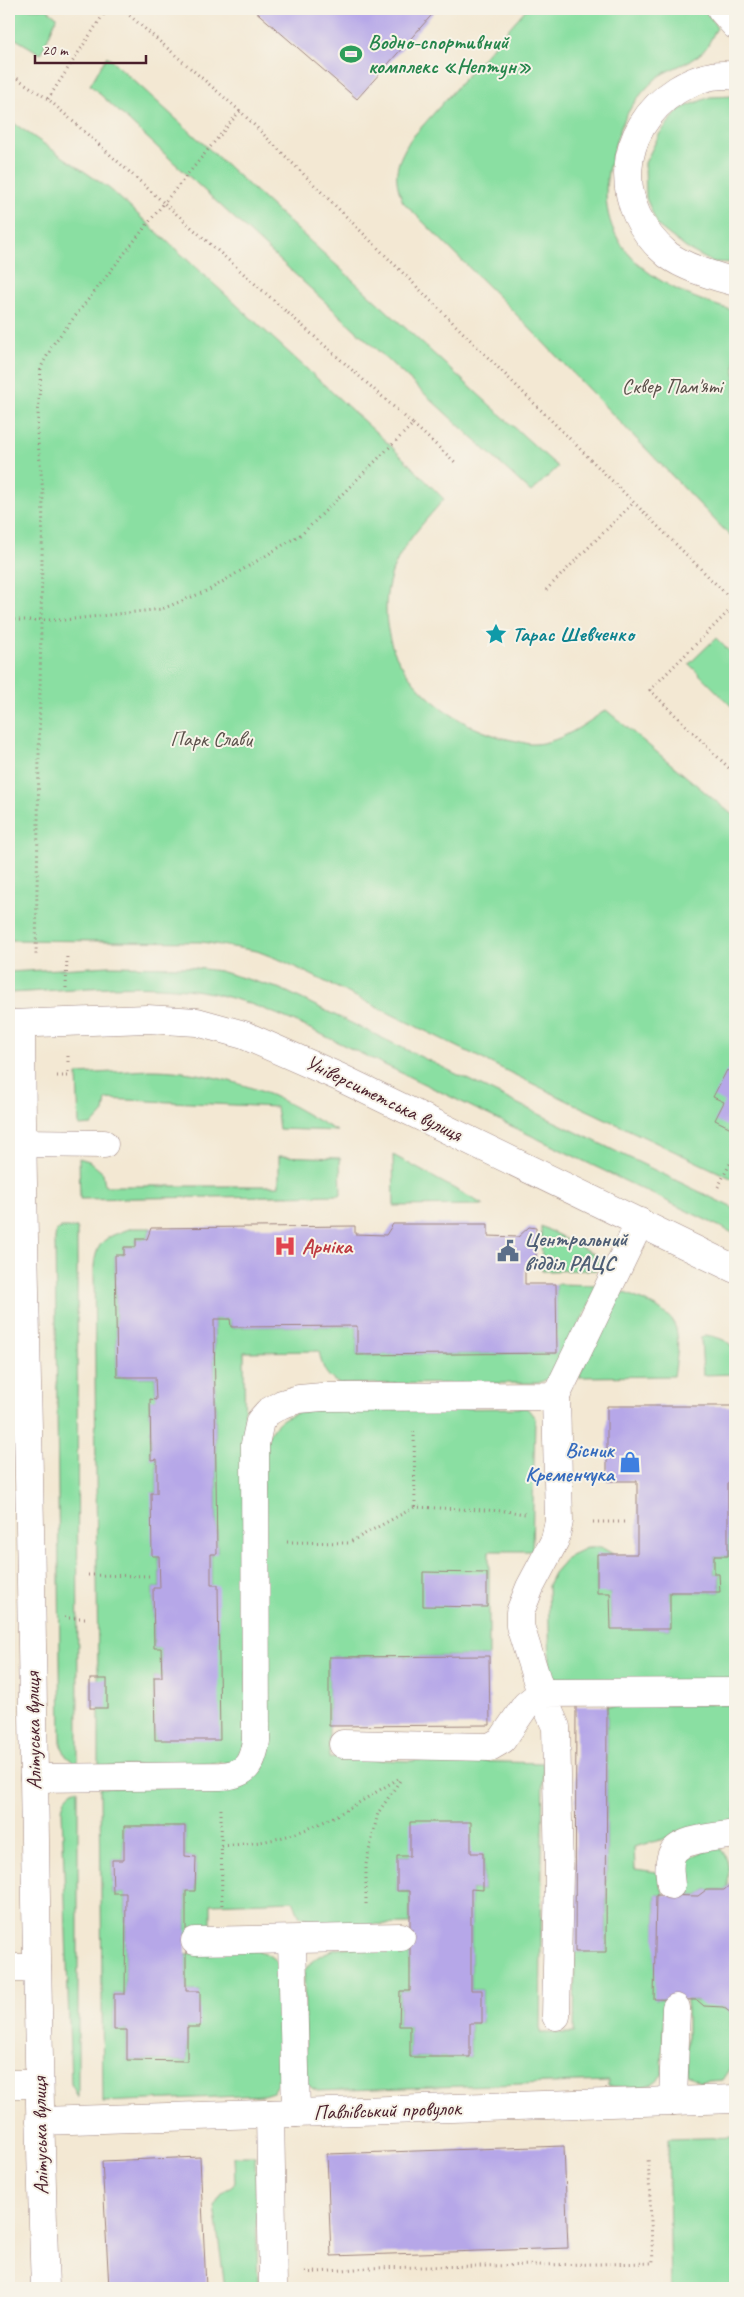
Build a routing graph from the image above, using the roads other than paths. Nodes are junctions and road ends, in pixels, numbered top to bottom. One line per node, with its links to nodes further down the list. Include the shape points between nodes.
1 (721, 9): 2 (street)
2 (735, 25)
3 (735, 76): 4 (street, via 714,75 696,80 663,100 636,134 628,173 634,211 646,231 669,255 708,274)
4 (735, 282)
5 (15, 1024): 6 (street, Алітуська вулиця); 8 (street, Університетська вулиця, via 147,1019 197,1022 244,1035 340,1076)
6 (22, 1143): 7 (street); 9 (street, Алітуська вулиця)
7 (104, 1144)
8 (640, 1222): 10 (street, Університетська вулиця); 11 (street)
9 (16, 1260): 12 (street, Алітуська вулиця)
10 (735, 1270)
11 (556, 1396): 14 (street, via 559,1521 555,1540 520,1612 520,1626); 16 (street, via 322,1396 282,1404 268,1412 260,1422 256,1444 256,1741 254,1755 247,1768 235,1775 220,1776)
12 (20, 1585): 16 (street, Алітуська вулиця)
13 (735, 1692): 14 (street)
14 (541, 1693): 15 (street, via 526,1705 502,1740 490,1747); 25 (street, via 556,1727 559,1872)
15 (343, 1744)
16 (34, 1778): 23 (street, Алітуська вулиця)
17 (735, 1834): 18 (street, via 690,1841 678,1847 671,1855)
18 (671, 1885)
19 (401, 1937): 20 (street)
20 (292, 1940): 21 (street); 30 (street)
21 (195, 1942)
22 (9, 1968): 23 (street)
23 (37, 1968): 27 (street, Алітуська вулиця)
24 (676, 2008): 29 (street)
25 (556, 2016)
26 (9, 2084): 27 (street)
27 (39, 2084): 31 (street, Алітуська вулиця)
28 (735, 2099): 29 (street, Павлівський провулок)
29 (673, 2101): 30 (street, Павлівський провулок)
30 (283, 2113): 31 (street, Павлівський провулок); 32 (street)
31 (40, 2121): 33 (street, Алітуська вулиця)
32 (273, 2285)
33 (45, 2288)

